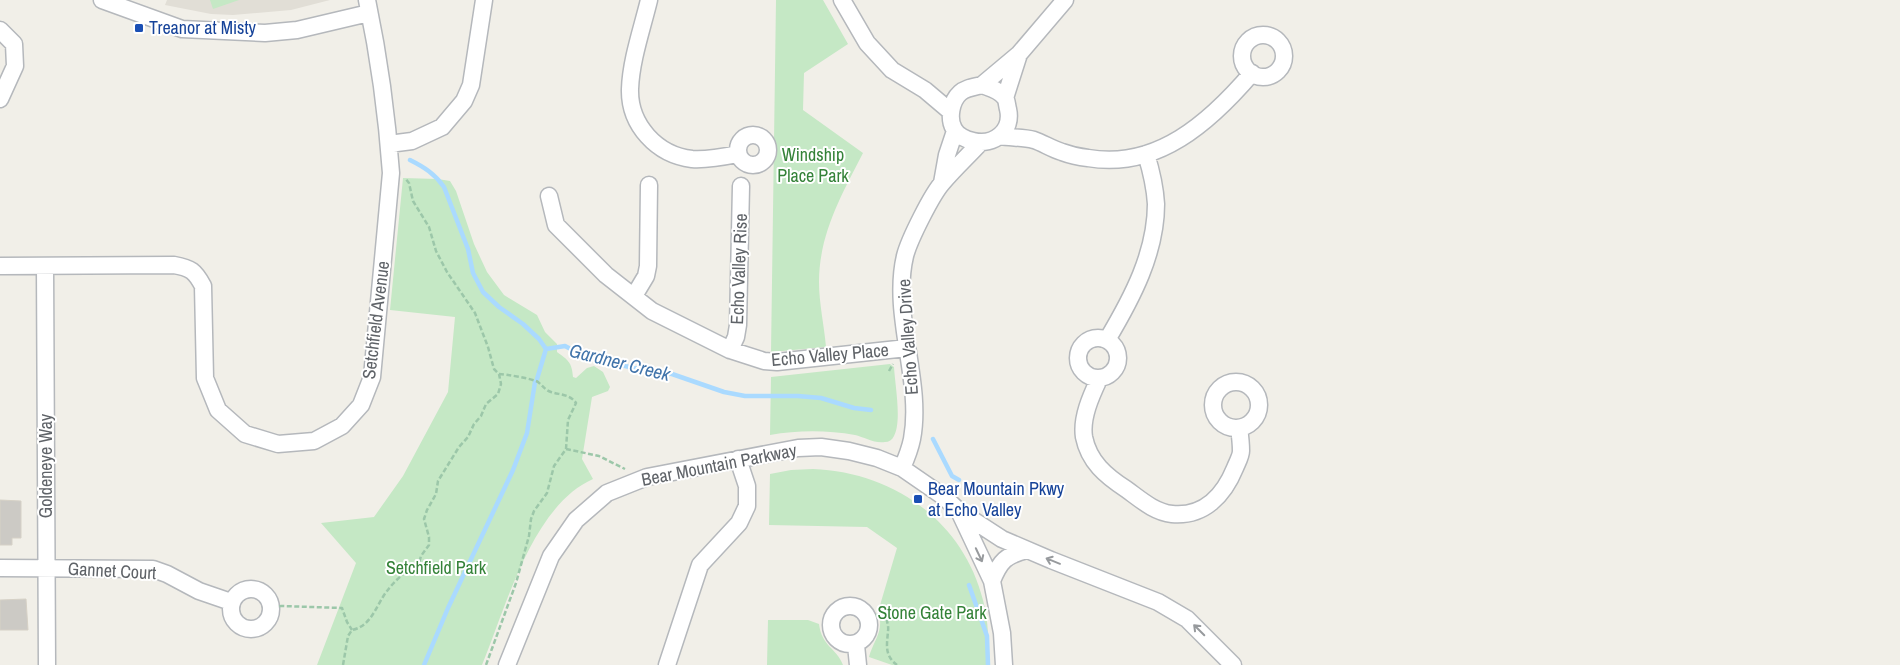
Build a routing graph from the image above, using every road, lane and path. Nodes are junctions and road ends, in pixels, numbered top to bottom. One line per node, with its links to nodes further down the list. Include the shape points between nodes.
1 (102, 0): 6 (street, via 182,29 265,33 297,30)
2 (484, 0): 21 (street, via 471,85 464,100 442,127 412,140)
3 (649, 0): 22 (street, via 631,81 631,106 636,121 646,135 673,154 692,159)
4 (842, 0): 11 (street, via 867,43 892,70)
5 (1065, 0): 8 (street)
6 (368, 6): 21 (street, Setchfield Avenue)
7 (0, 30): 14 (street, via 14,44 15,66)
8 (1019, 54): 10 (street); 13 (street)
9 (1252, 73): 23 (street, via 1190,134)
10 (982, 85): 12 (street); 13 (street, via 996,89)
11 (925, 90): 12 (street); 15 (street)
12 (960, 93): 15 (street)
13 (1005, 98): 16 (street)
14 (0, 99)
15 (951, 112): 17 (street)
16 (1009, 116): 18 (street); 19 (street)
17 (955, 131): 20 (street, via 967,140); 25 (street, Echo Valley Drive)
18 (1000, 136): 19 (street); 20 (street, via 991,142)
19 (1033, 140): 23 (street, via 1089,159 1115,160)
20 (980, 143): 25 (street, Echo Valley Drive)
21 (389, 144): 30 (street, Setchfield Avenue, via 391,173 372,377 361,405 342,426 314,441 278,444 245,434 218,410 205,378 203,286 197,274 187,267 174,264)
22 (738, 154)
23 (1146, 154): 32 (street, via 1156,202 1151,248)
24 (403, 176): 35 (path, via 409,182 413,201 447,272 475,312 494,369)
25 (942, 183): 33 (street, Echo Valley Drive, via 911,239 905,257 902,302)
26 (649, 185): 31 (street, via 648,266)
27 (741, 186): 34 (street, Echo Valley Rise, via 738,325)
28 (548, 196): 31 (street, Echo Valley Place, via 556,225 606,275)
29 (0, 266): 30 (street, Setchfield Avenue)
30 (46, 266): 45 (street, Goldeneye Way)
31 (634, 296): 34 (street, Echo Valley Place, via 652,311)
32 (1107, 340): 36 (street, via 1119,359 1112,373); 36 (street, via 1091,339 1084,343 1077,358 1084,373)
33 (908, 348): 34 (street, Echo Valley Place, via 777,362); 40 (street, Echo Valley Drive, via 913,423 911,444)
34 (730, 350)
35 (499, 374): 38 (path, via 537,381 544,388 574,400 576,403 568,420); 50 (path, via 498,394 486,404 438,481 436,494 424,519 429,545 419,563 387,591 370,621 360,629)
36 (1098, 379): 37 (street, via 1084,424 1088,449 1106,475 1159,510 1186,514 1212,503 1221,494 1241,452)
37 (1239, 428)
38 (566, 449): 41 (path, via 599,456 621,466); 54 (path, via 554,466 546,492 534,510 516,583)
39 (738, 459): 40 (street, Bear Mountain Parkway, via 821,447 877,458); 41 (street, Bear Mountain Parkway); 56 (street, via 747,486 747,506 739,523 700,565)
40 (902, 468): 42 (street, Bear Mountain Parkway, via 940,493)
41 (639, 480): 55 (street, Bear Mountain Parkway, via 607,493 576,520 551,556)
42 (958, 511): 43 (street, Bear Mountain Parkway, via 1002,539); 46 (street, Bear Mountain Parkway, one-way to 46)
43 (1027, 550): 46 (street, via 1012,553 1004,560); 60 (street, Bear Mountain Parkway, one-way to 43, via 1187,619 1158,602)
44 (0, 568): 45 (street, Gannet Court)
45 (46, 568): 47 (street, Gannet Court, via 153,569); 52 (street, Goldeneye Way)
46 (992, 581): 59 (street, Bear Mountain Parkway, via 1002,633)
47 (231, 602): 48 (street, via 242,590 258,589 270,600); 48 (street, via 232,618 237,624 252,630 266,623)
48 (272, 608): 50 (path, via 342,608)
49 (869, 619): 51 (street, via 867,635); 51 (street, via 859,607 851,605 843,606 832,618 830,626 838,640); 58 (path, via 885,614 888,624 886,649)
50 (352, 630): 53 (path)
51 (856, 645): 57 (street)
52 (47, 665)
53 (343, 665)
54 (486, 665)
55 (507, 665)
56 (667, 665)
57 (858, 665)
58 (897, 665)
59 (1004, 665)
60 (1233, 665)

